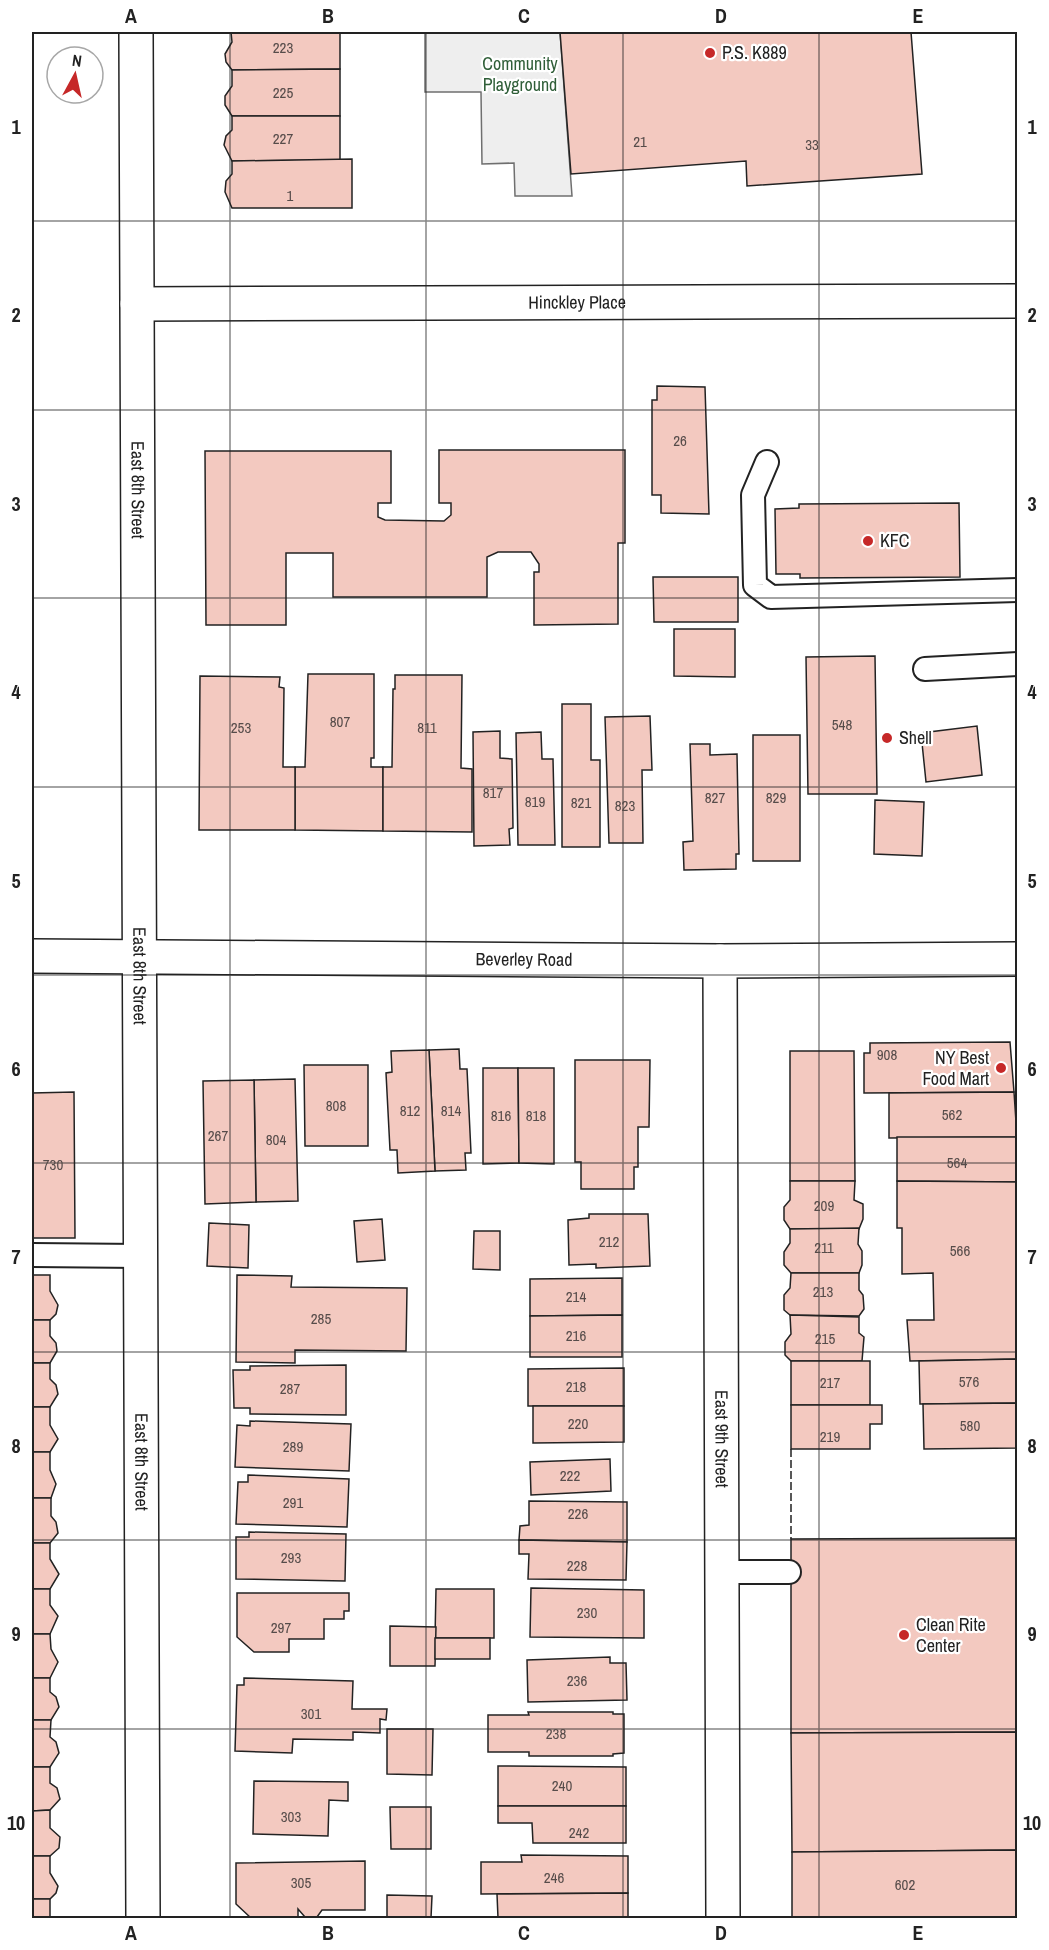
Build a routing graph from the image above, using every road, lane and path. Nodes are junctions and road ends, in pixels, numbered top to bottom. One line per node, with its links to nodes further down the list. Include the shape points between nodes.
1 (136, 32): 3 (street, East 8th Street)
2 (1017, 301): 3 (street, Hinckley Place)
3 (137, 304): 8 (street, East 8th Street)
4 (767, 462): 5 (lane, via 753,495 755,585 771,597)
5 (1017, 590)
6 (1017, 664): 7 (lane)
7 (925, 669)
8 (140, 955): 9 (street, Beverley Road); 11 (street, Beverley Road); 13 (street, East 8th Street)
9 (32, 956)
10 (1017, 959): 11 (street, Beverley Road)
11 (720, 961): 14 (street, East 9th Street)
12 (32, 1255): 13 (lane)
13 (141, 1256): 16 (street, East 8th Street)
14 (722, 1572): 15 (lane); 17 (street, East 9th Street)
15 (789, 1572)
16 (143, 1918)
17 (723, 1918)

